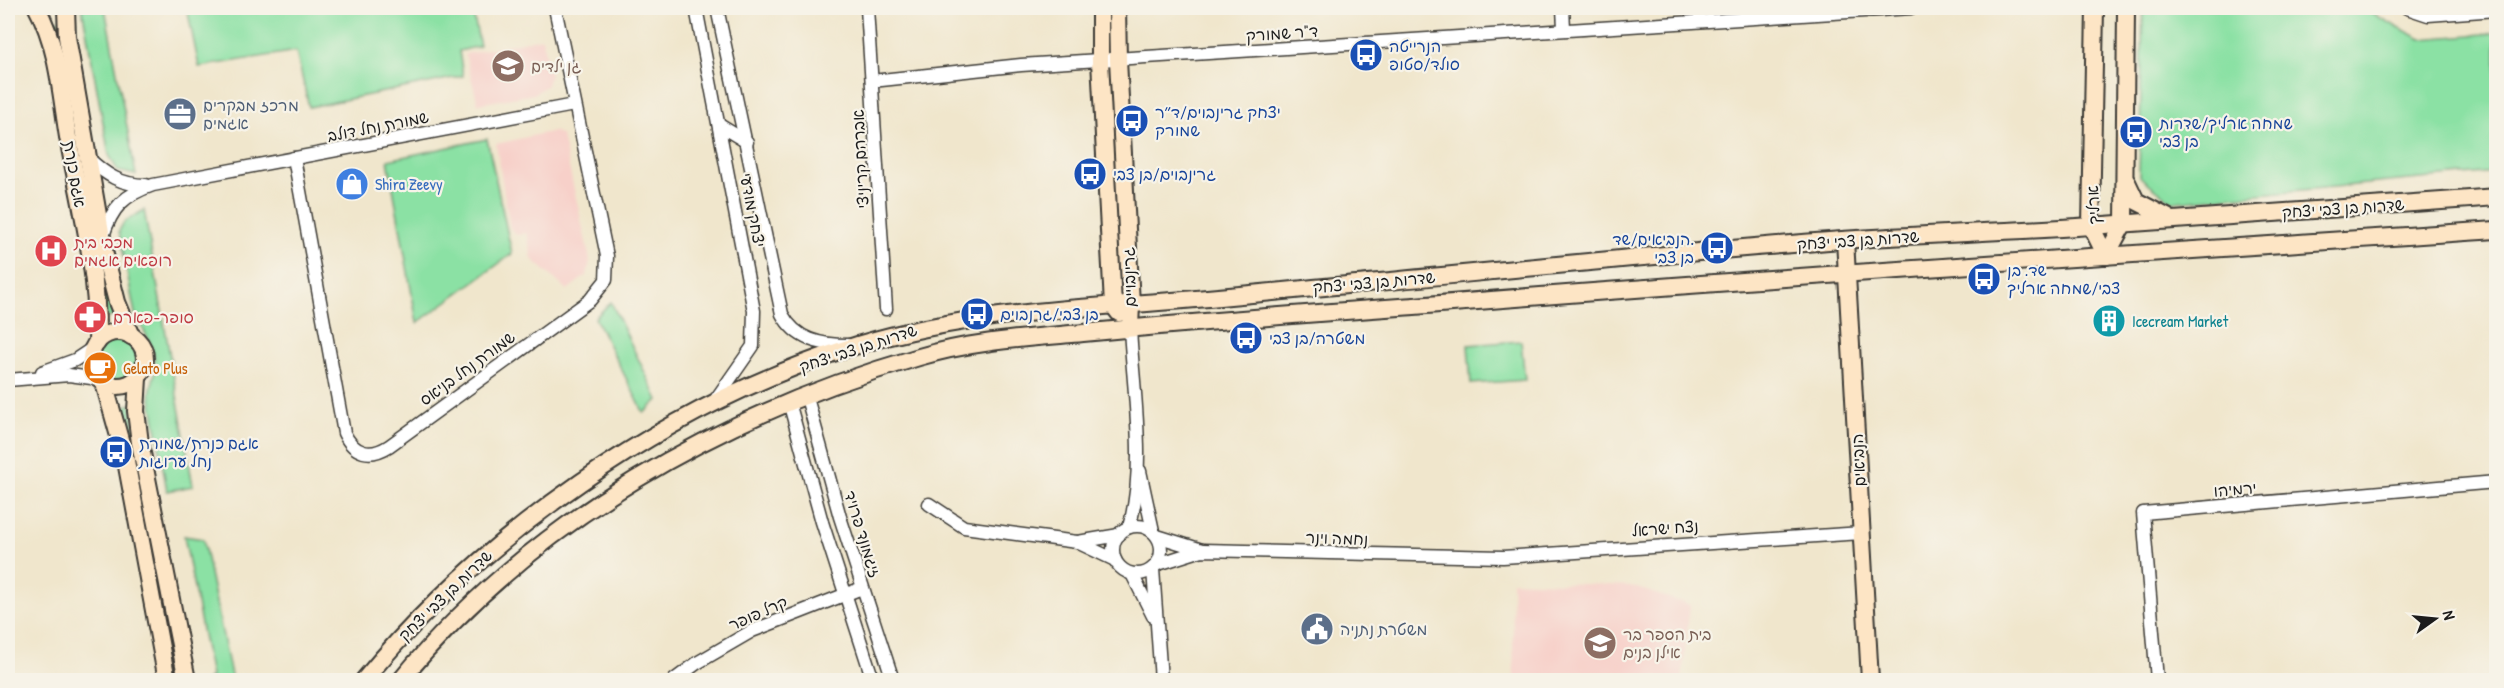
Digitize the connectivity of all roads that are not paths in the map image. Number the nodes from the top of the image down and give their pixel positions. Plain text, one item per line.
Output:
1 (37, 8) edge
2 (66, 8) edge
3 (555, 8) edge
4 (696, 8) edge
5 (717, 8) edge
6 (867, 8) edge
7 (1100, 8) edge
8 (1117, 8) edge
9 (1563, 8) edge
10 (1911, 8) edge
11 (2095, 8) edge
12 (2126, 8) edge
13 (2408, 8) edge
14 (2496, 10) edge
15 (1564, 28) junction
16 (1118, 60) junction
17 (1100, 61) junction
18 (872, 81) junction
19 (574, 105) junction
20 (718, 125) junction
21 (747, 142) junction
22 (88, 158) junction
23 (294, 159) junction
24 (2125, 179) junction
25 (153, 185) junction
26 (2496, 197) edge
27 (2173, 220) junction
28 (2124, 223) junction
29 (2091, 226) junction
30 (2496, 230) edge
31 (102, 238) junction
32 (1845, 240) junction
33 (2106, 256) junction
34 (1847, 271) junction
35 (1131, 304) junction
36 (1113, 305) junction
37 (886, 309) dead end
38 (1130, 328) junction
39 (131, 336) junction
40 (95, 345) junction
41 (858, 345) junction
42 (29, 376) junction
43 (138, 378) junction
44 (8, 381) edge
45 (102, 381) junction
46 (806, 394) junction
47 (789, 402) junction
48 (709, 408) junction
49 (1138, 458) junction
50 (2496, 482) edge
51 (929, 504) dead end
52 (1124, 531) junction
53 (1862, 533) junction
54 (1155, 534) junction
55 (1077, 542) junction
56 (1202, 550) junction
57 (1471, 558) joint
58 (1115, 560) junction
59 (1155, 566) junction
60 (1132, 574) junction
61 (862, 588) junction
62 (844, 595) junction
63 (1155, 618) junction
64 (167, 681) edge
65 (187, 681) edge
66 (364, 681) edge
67 (401, 681) edge
68 (674, 681) edge
69 (873, 681) edge
70 (893, 681) edge
71 (1161, 681) edge
72 (1870, 681) edge
73 (2157, 681) edge

1 - 40 main road, אגם כנרת
2 - 22 main road, אגם כנרת
3 - 19 street, שמורת נחל בניאס
4 - 20 street, יצחק מודעי
5 - 21 street, יצחק מודעי
6 - 18 street, אברהם קריניצי
7 - 17 main road, גרינבויים
8 - 16 main road, גרינבויים
9 - 15 street
10 - 15 street, ד"ר שמורק
11 - 29 main road, ארליך
12 - 24 main road, ארליך
13 - 14 street
15 - 16 street, ד"ר שמורק
16 - 17 street, ד"ר שמורק
16 - 35 main road, גרינבויים
17 - 18 street, ד"ר שמורק
17 - 36 main road, גרינבויים
18 - 37 street, אברהם קריניצי
19 - 23 street, שמורת נחל דולב
19 - 23 street, שמורת נחל בניאס
20 - 21 street
20 - 48 street, יצחק מודעי
21 - 41 street, יצחק מודעי
22 - 25 street, שמורת נחל דולב
22 - 31 main road, אגם כנרת
23 - 25 street, שמורת נחל דולב
24 - 27 main road
24 - 28 main road, ארליך
25 - 31 street, שמורת נחל דולב
26 - 27 main road, שדרות בן צבי יצחק
27 - 28 main road, שדרות בן צבי יצחק
28 - 29 main road, שדרות בן צבי יצחק
28 - 33 main road, ארליך
29 - 32 main road, שדרות בן צבי יצחק
29 - 33 main road, ארליך
30 - 33 main road, שדרות בן צבי יצחק
31 - 39 main road, אגם כנרת
32 - 34 main road, הנביאים
32 - 35 main road, שדרות בן צבי יצחק
33 - 34 main road, שדרות בן צבי יצחק
34 - 38 main road, שדרות בן צבי יצחק
34 - 53 main road, הנביאים
35 - 36 main road, שדרות בן צבי יצחק
35 - 38 main road, גרינבויים
36 - 38 main road, גרינבויים
36 - 41 main road, שדרות בן צבי יצחק
38 - 46 main road, שדרות בן צבי יצחק
38 - 49 street
39 - 40 main road
39 - 43 main road
40 - 42 street
40 - 45 main road
41 - 48 main road, שדרות בן צבי יצחק
42 - 44 street
42 - 45 street
43 - 45 main road
43 - 65 main road
45 - 64 main road
46 - 47 main road, שדרות בן צבי יצחק
46 - 61 street, זיגמונד פרויד
47 - 62 street
47 - 67 main road, שדרות בן צבי יצחק
48 - 66 main road, שדרות בן צבי יצחק
49 - 52 street
49 - 54 street
50 - 73 street, ירמיהו
51 - 55 street
52 - 54 street
52 - 55 street
52 - 58 street
53 - 57 street, נצח ישראל
53 - 72 main road, הנביאים
54 - 56 street, נחמה וינר
54 - 59 street
55 - 58 street
56 - 57 street, נחמה וינר
56 - 59 street, נחמה וינר
58 - 60 street
59 - 60 street
59 - 63 street
60 - 63 street
61 - 62 street, קרל פופר
61 - 70 street, זיגמונד פרויד
62 - 68 street, קרל פופר
62 - 69 street
63 - 71 street

